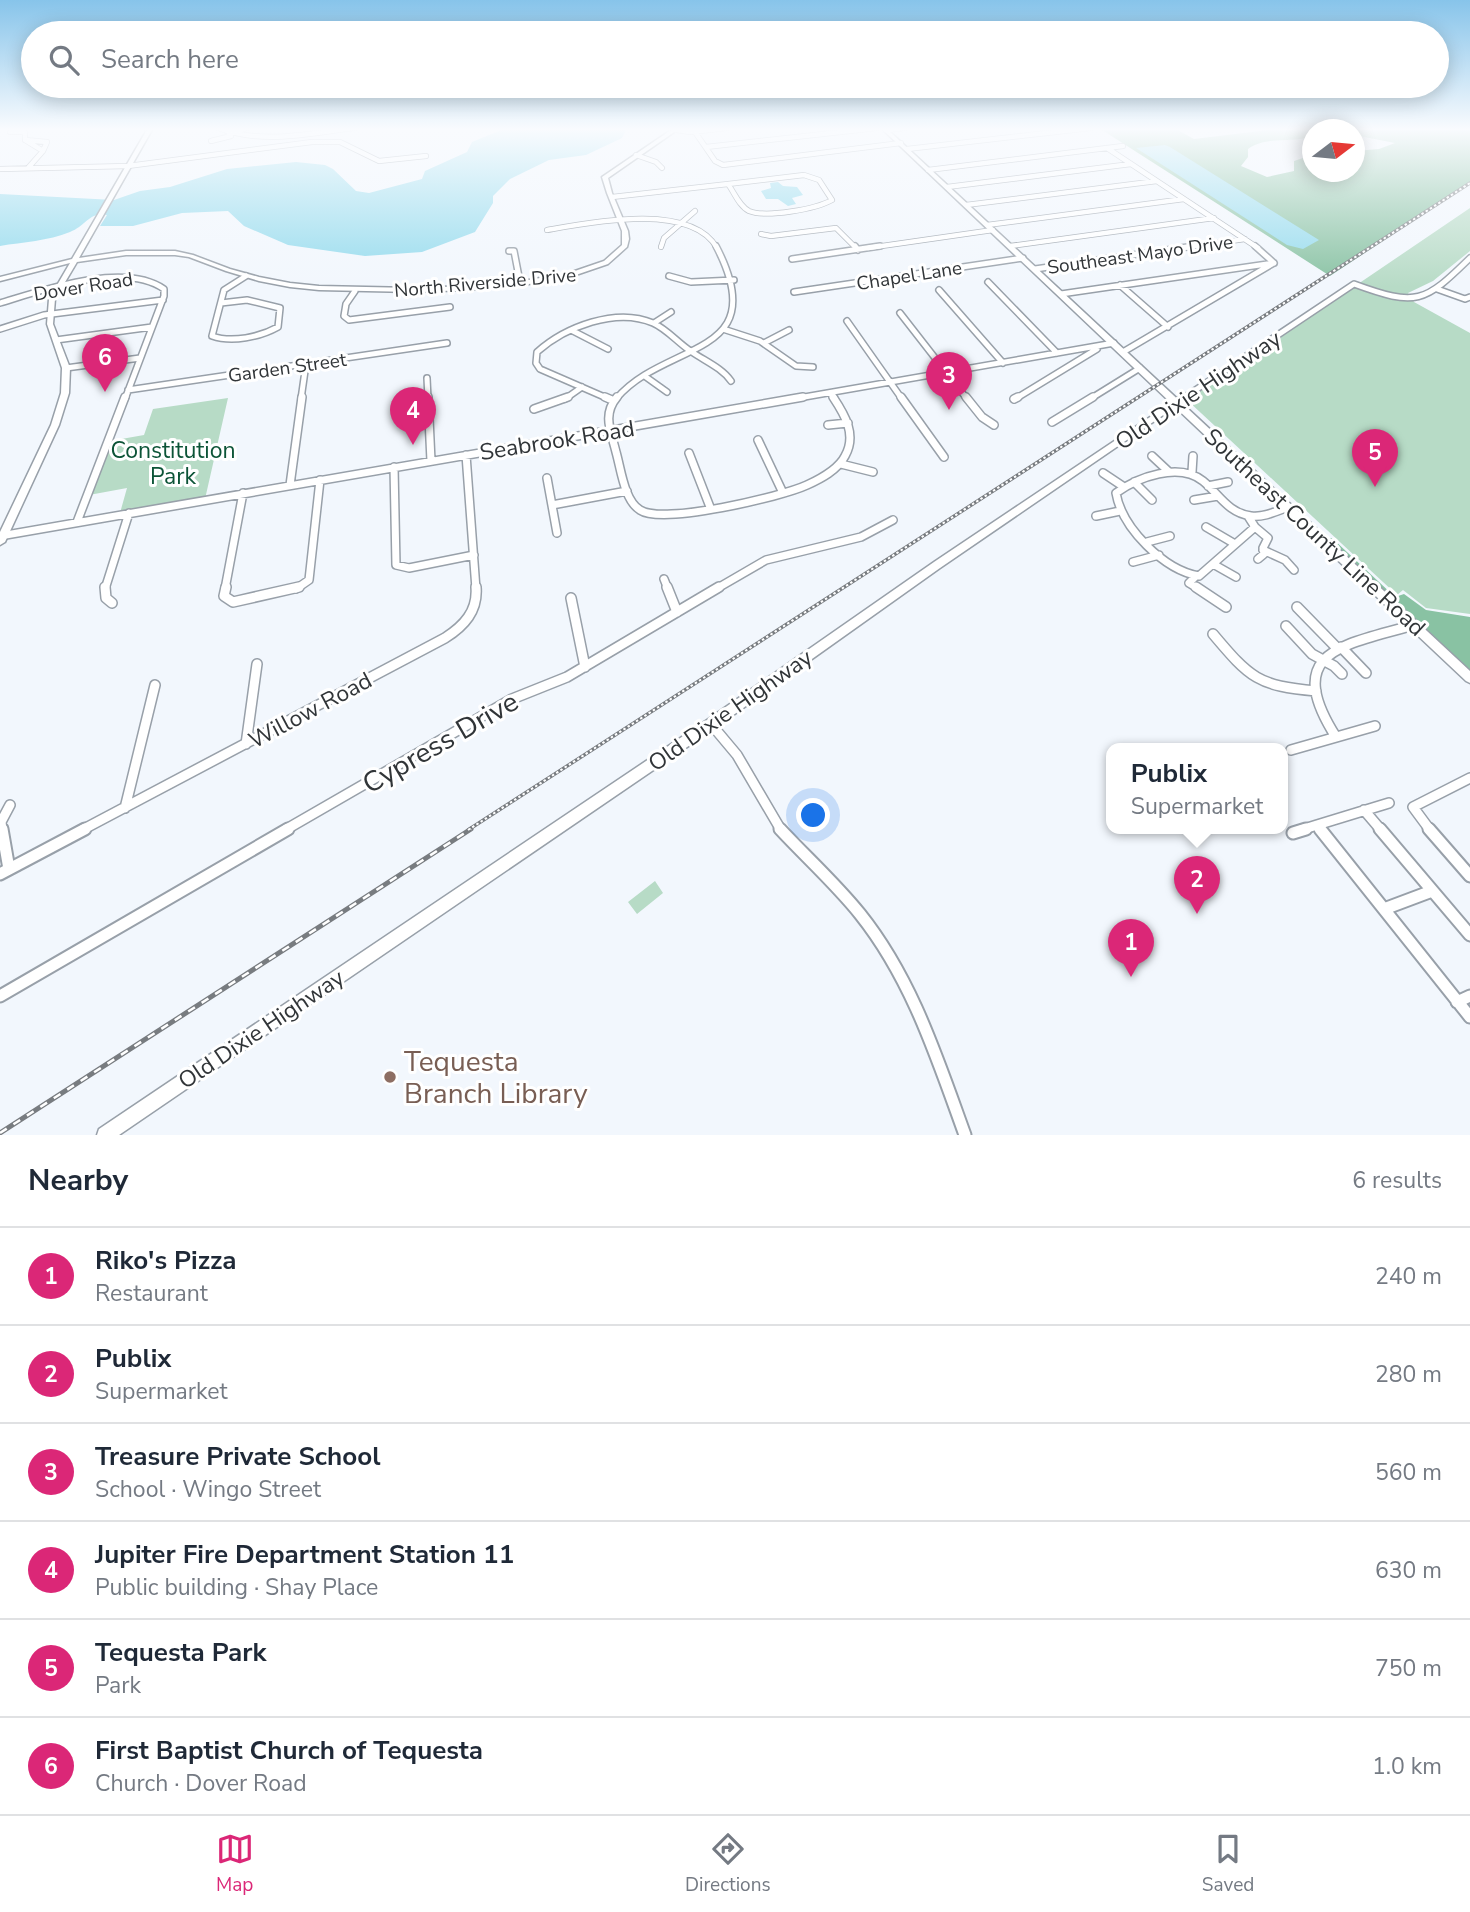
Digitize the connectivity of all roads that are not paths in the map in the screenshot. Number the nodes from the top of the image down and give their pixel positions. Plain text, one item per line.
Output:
1 (119, 181) edge
2 (607, 181) edge
3 (745, 181) edge
4 (820, 181) edge
5 (941, 181) edge
6 (996, 181) edge
7 (1157, 181) joint
8 (728, 183) junction
9 (947, 187) junction
10 (612, 197) junction
11 (1184, 199) junction
12 (966, 205) junction
13 (695, 211) dead end
14 (1214, 218) junction
15 (621, 223) junction
16 (681, 223) junction
17 (584, 226) junction
18 (990, 228) junction
19 (547, 230) dead end
20 (761, 234) dead end
21 (583, 235) dead end
22 (1245, 239) junction
23 (1010, 246) junction
24 (661, 247) dead end
25 (858, 250) junction
26 (509, 251) dead end
27 (1023, 258) junction
28 (792, 259) dead end
29 (1468, 261) edge
30 (70, 263) junction
31 (1274, 263) junction
32 (1035, 269) junction
33 (246, 276) junction
34 (669, 276) dead end
35 (0, 279) edge
36 (734, 280) junction
37 (520, 282) junction
38 (988, 282) dead end
39 (1120, 285) junction
40 (56, 288) junction
41 (1437, 289) junction
42 (939, 290) dead end
43 (355, 291) junction
44 (794, 292) dead end
45 (1062, 295) junction
46 (1468, 298) edge
47 (163, 300) junction
48 (0, 303) edge
49 (221, 303) junction
50 (1470, 306) edge
51 (450, 307) dead end
52 (671, 312) dead end
53 (900, 313) dead end
54 (49, 314) junction
55 (847, 321) dead end
56 (654, 323) junction
57 (152, 327) junction
58 (1168, 327) junction
59 (0, 329) edge
60 (723, 329) junction
61 (571, 330) junction
62 (789, 330) dead end
63 (56, 340) junction
64 (447, 343) dead end
65 (764, 343) junction
66 (1114, 344) junction
67 (1103, 345) junction
68 (608, 349) dead end
69 (1124, 352) junction
70 (692, 353) junction
71 (1057, 354) junction
72 (140, 358) junction
73 (1003, 363) junction
74 (306, 364) junction
75 (536, 365) junction
76 (813, 367) dead end
77 (66, 368) junction
78 (528, 368) dead end
79 (1140, 368) junction
80 (947, 373) junction
81 (646, 377) junction
82 (427, 378) dead end
83 (731, 381) dead end
84 (890, 383) junction
85 (582, 387) junction
86 (128, 390) junction
87 (667, 391) dead end
88 (831, 393) junction
89 (1014, 399) dead end
90 (612, 400) junction
91 (1178, 402) junction
92 (534, 410) dead end
93 (1052, 422) dead end
94 (848, 423) junction
95 (828, 425) dead end
96 (994, 425) dead end
97 (610, 431) junction
98 (758, 440) dead end
99 (689, 453) dead end
100 (466, 454) junction
101 (1152, 456) dead end
102 (1193, 456) dead end
103 (944, 457) dead end
104 (431, 461) junction
105 (841, 464) junction
106 (394, 467) junction
107 (1168, 471) junction
108 (873, 472) dead end
109 (1103, 472) dead end
110 (1192, 472) junction
111 (547, 478) dead end
112 (320, 480) junction
113 (1134, 482) junction
114 (1228, 482) dead end
115 (290, 485) junction
116 (1208, 486) junction
117 (1124, 487) junction
118 (627, 491) junction
119 (243, 493) junction
120 (783, 493) junction
121 (1218, 496) junction
122 (1152, 500) dead end
123 (1194, 500) dead end
124 (552, 505) junction
125 (1287, 506) junction
126 (710, 507) junction
127 (1120, 510) junction
128 (129, 513) junction
129 (1246, 514) junction
130 (1096, 516) dead end
131 (893, 520) dead end
132 (77, 522) junction
133 (1206, 527) dead end
134 (1255, 527) junction
135 (557, 533) dead end
136 (1170, 536) dead end
137 (1, 538) edge
138 (1147, 541) junction
139 (1235, 544) junction
140 (810, 548) junction
141 (833, 548) dead end
142 (1263, 550) junction
143 (474, 555) junction
144 (1159, 555) junction
145 (1258, 559) dead end
146 (1133, 562) dead end
147 (1213, 564) junction
148 (1294, 570) dead end
149 (1195, 577) junction
150 (1236, 577) dead end
151 (664, 579) dead end
152 (571, 598) dead end
153 (112, 603) dead end
154 (1226, 607) dead end
155 (1297, 607) dead end
156 (677, 612) junction
157 (1413, 625) junction
158 (1286, 626) dead end
159 (1213, 634) dead end
160 (1339, 648) junction
161 (1322, 661) junction
162 (257, 664) dead end
163 (584, 667) junction
164 (1366, 673) dead end
165 (1342, 674) dead end
166 (1470, 678) edge
167 (155, 685) dead end
168 (1316, 691) junction
169 (711, 724) junction
170 (1374, 726) dead end
171 (1336, 737) junction
172 (246, 744) junction
173 (1291, 750) dead end
174 (1470, 778) edge
175 (1389, 803) dead end
176 (10, 805) dead end
177 (125, 808) junction
178 (1364, 810) junction
179 (1317, 825) junction
180 (1293, 832) dead end
181 (5, 872) edge
182 (1470, 876) edge
183 (1432, 891) junction
184 (1384, 909) junction
185 (1470, 936) edge
186 (0, 996) edge
187 (1470, 996) edge
188 (1457, 1002) junction
189 (1470, 1017) edge
190 (105, 1135) edge
191 (965, 1135) edge

1 - 30 street
2 - 10 street, North Riverside Drive
3 - 8 street
4 - 8 street
5 - 9 street, Southeast County Line Road
6 - 9 street
7 - 11 street
7 - 12 street
8 - 10 street
9 - 12 street, Southeast County Line Road
10 - 15 street, North Riverside Drive
11 - 14 street
11 - 18 street
12 - 18 street, Southeast County Line Road
13 - 16 street
14 - 22 street
14 - 23 street
15 - 16 street
15 - 17 street
15 - 37 street, North Riverside Drive
16 - 24 street
16 - 36 street
17 - 19 street
17 - 21 street
18 - 23 street, Southeast County Line Road
18 - 25 street
20 - 25 street
22 - 31 street
22 - 32 street, Southeast Mayo Drive
23 - 27 street, Southeast County Line Road
25 - 28 street
26 - 37 street
27 - 32 street, Southeast County Line Road
27 - 44 street, Chapel Lane
29 - 41 street
30 - 33 street, North Riverside Drive
30 - 35 street, North Riverside Drive
30 - 40 street
31 - 39 street
31 - 58 street
32 - 45 street, Southeast County Line Road
33 - 43 street, North Riverside Drive
33 - 49 street
34 - 36 street
36 - 60 street
37 - 43 street, North Riverside Drive
38 - 71 street
39 - 45 street
39 - 58 street
40 - 47 street, Dover Road
40 - 48 street, Dover Road
40 - 54 street
41 - 46 street
41 - 91 street, Old Dixie Highway
42 - 73 street
43 - 51 street
45 - 66 street, Southeast County Line Road
46 - 50 street
47 - 54 street
47 - 57 street, Dover Road
49 - 49 street
52 - 56 street
53 - 80 street
54 - 59 street
54 - 63 street
55 - 84 street
56 - 61 street
56 - 70 street
57 - 63 street
57 - 72 street, Dover Road
58 - 69 street
60 - 65 street
60 - 70 street
61 - 68 street
61 - 75 street
62 - 65 street
63 - 77 street
64 - 74 street, Garden Street
65 - 76 street
66 - 67 street, Seabrook Road
66 - 69 street, Southeast County Line Road
67 - 71 street, Seabrook Road
67 - 89 street
69 - 79 street, Southeast County Line Road
70 - 81 street
70 - 83 street
71 - 73 street, Seabrook Road
72 - 77 street
72 - 86 street, Dover Road
73 - 80 street, Seabrook Road
74 - 86 street, Garden Street
74 - 115 street
75 - 78 street
75 - 85 street
77 - 137 street
79 - 91 street, Southeast County Line Road
79 - 93 street
80 - 84 street, Seabrook Road
80 - 96 street
81 - 87 street
81 - 90 street
82 - 104 street
84 - 88 street, Seabrook Road
84 - 103 street
85 - 90 street
85 - 92 street
86 - 132 street, Dover Road
88 - 94 street
88 - 97 street, Seabrook Road
90 - 97 street
91 - 125 street, Southeast County Line Road
91 - 169 street, Old Dixie Highway
94 - 95 street
94 - 105 street
97 - 100 street, Seabrook Road
97 - 118 street
98 - 120 street
99 - 126 street
100 - 104 street, Seabrook Road
100 - 143 street, Willow Road
101 - 107 street
102 - 110 street
104 - 106 street, Seabrook Road
105 - 108 street
105 - 120 street
106 - 112 street, Seabrook Road
106 - 143 street
107 - 110 street
107 - 113 street
109 - 117 street
110 - 116 street
111 - 124 street
112 - 115 street, Seabrook Road
112 - 119 street
113 - 117 street
113 - 122 street
114 - 116 street
115 - 119 street, Seabrook Road
116 - 121 street
117 - 127 street
118 - 124 street
118 - 126 street
119 - 128 street, Seabrook Road
120 - 126 street
121 - 123 street
121 - 129 street
124 - 135 street
125 - 129 street
125 - 157 street, Southeast County Line Road
127 - 130 street
127 - 138 street
128 - 132 street, Seabrook Road
128 - 153 street
129 - 134 street
131 - 140 street, Cypress Drive
132 - 137 street, Seabrook Road
133 - 139 street
134 - 139 street
134 - 142 street
136 - 138 street
138 - 144 street
139 - 147 street
140 - 141 street
140 - 156 street, Cypress Drive
142 - 145 street
142 - 148 street
143 - 172 street, Willow Road
144 - 146 street
144 - 149 street
147 - 149 street
147 - 150 street
149 - 154 street
151 - 156 street
152 - 163 street
155 - 160 street
156 - 163 street, Cypress Drive
157 - 160 street
157 - 166 street, Southeast County Line Road
158 - 161 street
159 - 168 street
160 - 161 street
160 - 164 street
161 - 165 street
161 - 168 street
162 - 172 street
163 - 186 street, Cypress Drive
167 - 177 street
168 - 171 street
169 - 190 street, Old Dixie Highway
169 - 191 street
170 - 171 street
171 - 173 street
172 - 177 street, Willow Road
174 - 182 street
175 - 178 street
176 - 181 street
177 - 181 street, Willow Road
178 - 179 street
178 - 183 street
179 - 180 street
179 - 184 street
183 - 184 street
183 - 185 street
184 - 188 street
187 - 188 street
188 - 189 street

